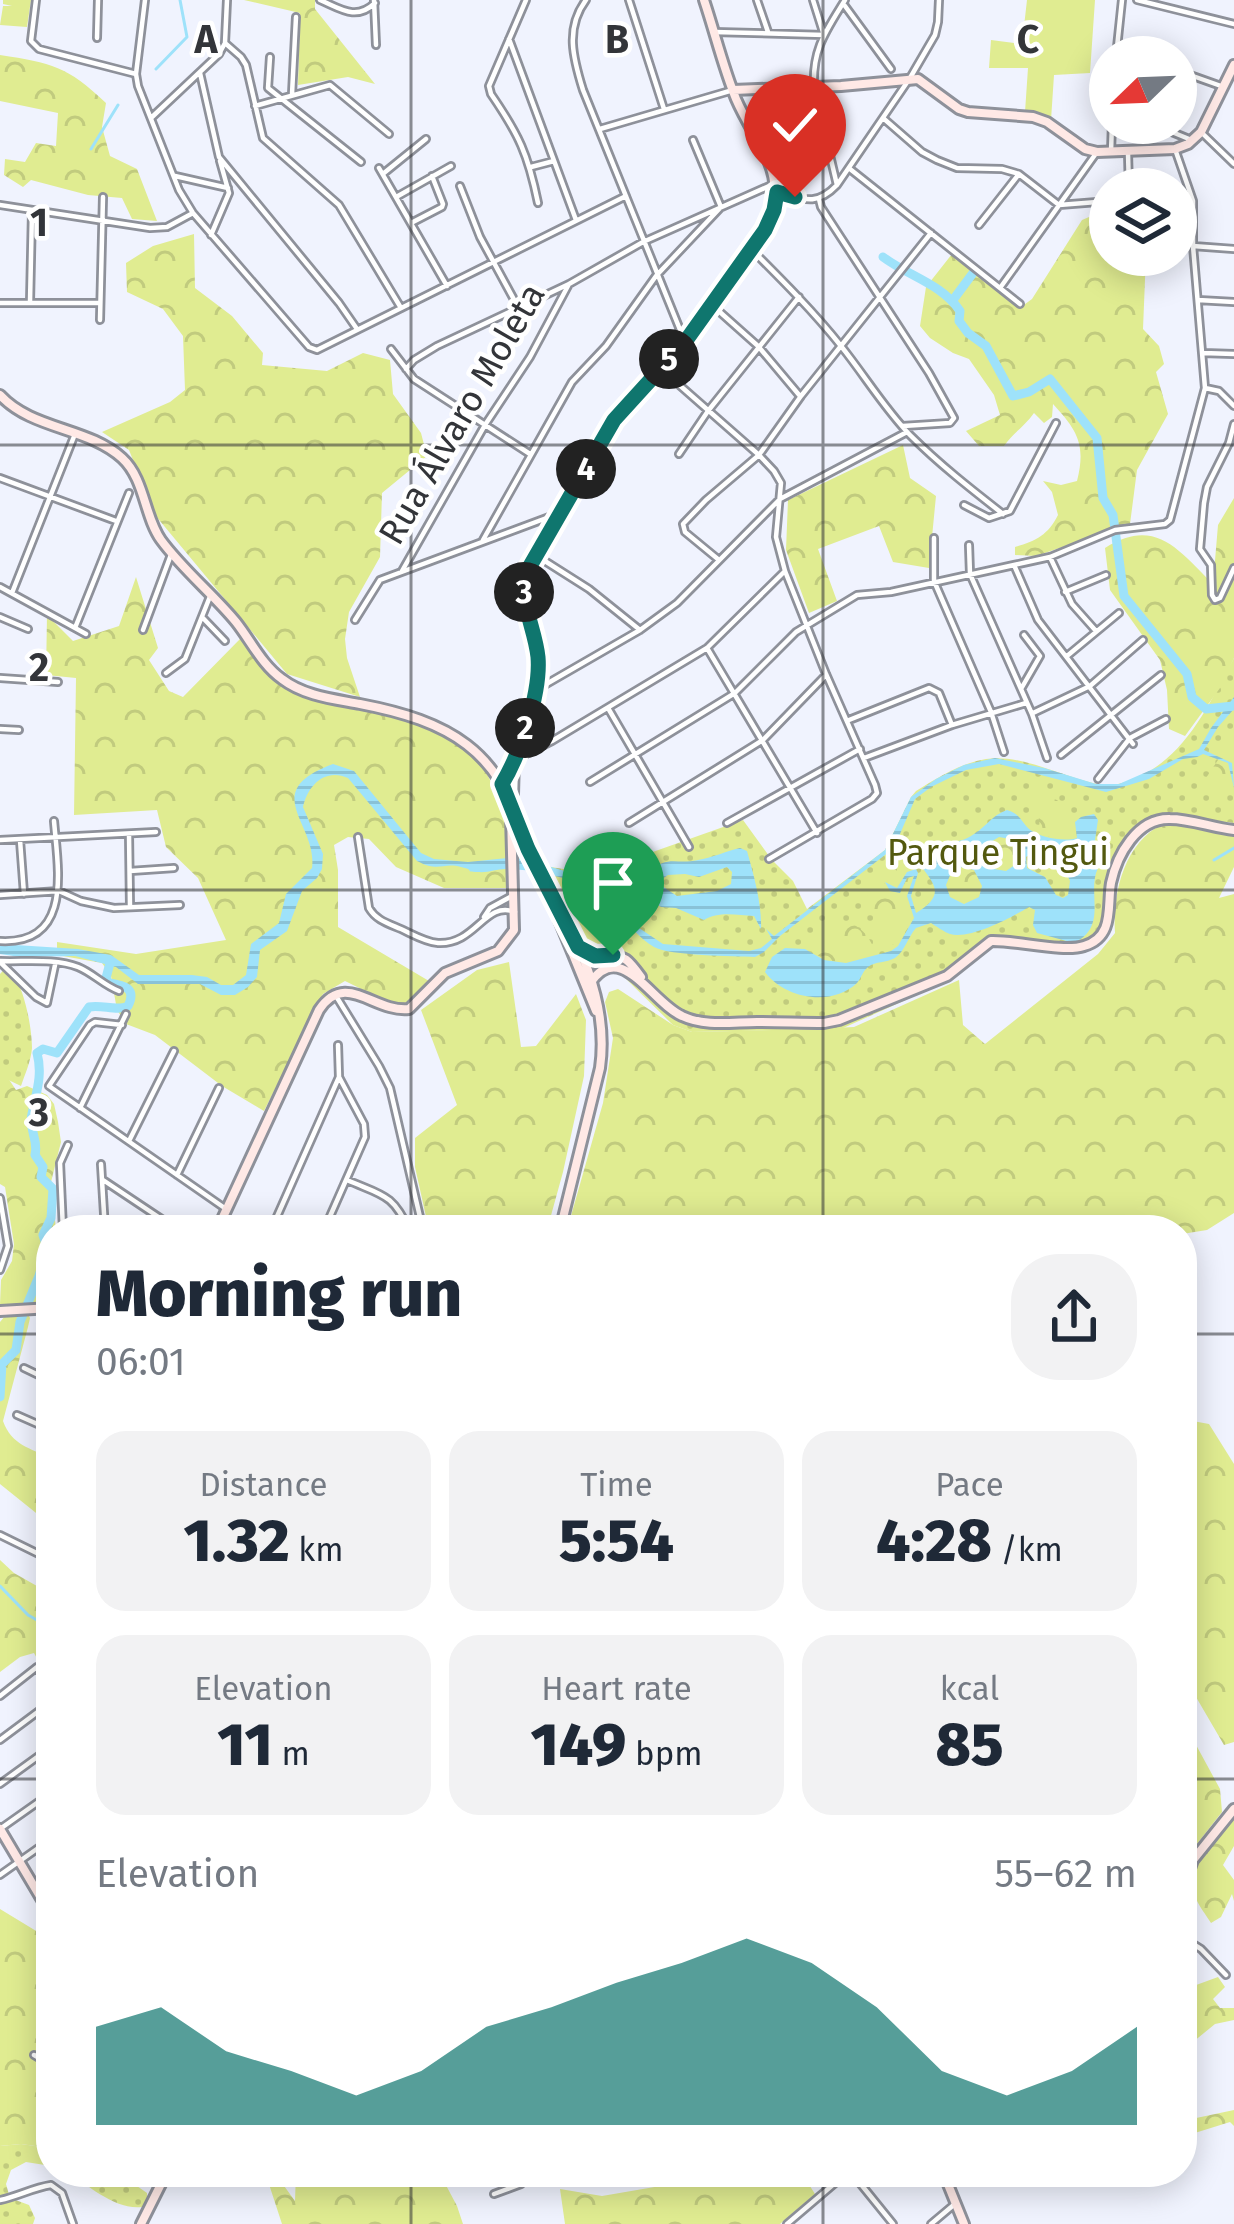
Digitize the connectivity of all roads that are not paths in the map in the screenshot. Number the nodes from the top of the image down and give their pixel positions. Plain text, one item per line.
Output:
1 (36, 0) edge
2 (98, 0) edge
3 (146, 0) edge
4 (227, 0) edge
5 (526, 0) edge
6 (586, 0) edge
7 (629, 0) edge
8 (704, 0) edge
9 (757, 0) edge
10 (813, 0) edge
11 (938, 0) edge
12 (1122, 0) edge
13 (1136, 0) edge
14 (326, 1) edge
15 (374, 2) edge
16 (844, 2) edge
17 (296, 16) dead end
18 (1234, 24) edge
19 (714, 32) junction
20 (768, 32) junction
21 (824, 35) junction
22 (1118, 36) edge
23 (97, 38) dead end
24 (509, 39) junction
25 (225, 43) junction
26 (376, 45) dead end
27 (270, 57) dead end
28 (1234, 65) edge
29 (891, 69) dead end
30 (136, 74) junction
31 (200, 74) junction
32 (1197, 75) edge
33 (910, 78) junction
34 (891, 81) junction
35 (1229, 82) edge
36 (814, 88) junction
37 (733, 90) junction
38 (899, 93) junction
39 (292, 94) junction
40 (280, 98) junction
41 (255, 106) junction
42 (665, 111) junction
43 (151, 118) junction
44 (883, 118) junction
45 (600, 129) junction
46 (1202, 132) junction
47 (389, 134) dead end
48 (1197, 136) edge
49 (426, 139) dead end
50 (693, 140) dead end
51 (1111, 144) edge
52 (1176, 144) edge
53 (1185, 144) edge
54 (1177, 148) junction
55 (1097, 152) junction
56 (1111, 152) junction
57 (1128, 152) junction
58 (219, 157) junction
59 (555, 161) junction
60 (361, 162) dead end
61 (1234, 164) edge
62 (451, 166) dead end
63 (531, 167) junction
64 (1128, 168) edge
65 (1183, 168) edge
66 (850, 169) junction
67 (1019, 174) junction
68 (173, 176) junction
69 (432, 176) junction
70 (837, 185) junction
71 (460, 186) dead end
72 (776, 187) junction
73 (228, 188) junction
74 (626, 196) junction
75 (103, 197) dead end
76 (395, 197) junction
77 (819, 200) junction
78 (538, 202) dead end
79 (1089, 203) edge
80 (0, 205) edge
81 (1059, 205) junction
82 (721, 208) junction
83 (32, 211) junction
84 (193, 213) junction
85 (103, 220) junction
86 (576, 221) junction
87 (411, 223) junction
88 (980, 226) dead end
89 (931, 233) junction
90 (211, 235) junction
91 (644, 242) junction
92 (1197, 246) edge
93 (1234, 248) edge
94 (752, 250) junction
95 (495, 262) junction
96 (656, 276) junction
97 (1196, 276) edge
98 (568, 284) junction
99 (447, 286) junction
100 (1000, 288) junction
101 (799, 297) junction
102 (881, 297) junction
103 (1198, 300) junction
104 (29, 302) junction
105 (1234, 302) edge
106 (0, 303) edge
107 (100, 303) junction
108 (1020, 304) dead end
109 (712, 305) junction
110 (518, 307) junction
111 (401, 308) junction
112 (100, 320) dead end
113 (357, 329) junction
114 (685, 342) junction
115 (758, 346) junction
116 (842, 346) junction
117 (391, 349) dead end
118 (1203, 353) junction
119 (1234, 354) edge
120 (660, 368) junction
121 (406, 369) junction
122 (1205, 388) junction
123 (0, 395) edge
124 (801, 396) junction
125 (1234, 406) edge
126 (709, 411) junction
127 (1056, 423) dead end
128 (1234, 424) edge
129 (485, 425) junction
130 (905, 429) junction
131 (75, 434) junction
132 (530, 454) junction
133 (679, 454) dead end
134 (759, 455) junction
135 (0, 478) edge
136 (129, 493) dead end
137 (49, 495) junction
138 (781, 496) junction
139 (964, 505) dead end
140 (560, 513) junction
141 (1003, 514) junction
142 (116, 521) junction
143 (539, 521) junction
144 (552, 528) junction
145 (934, 538) dead end
146 (483, 540) junction
147 (969, 545) dead end
148 (172, 552) junction
149 (536, 555) junction
150 (1050, 557) junction
151 (718, 560) junction
152 (1014, 566) junction
153 (1234, 568) edge
154 (401, 571) junction
155 (785, 571) junction
156 (970, 574) junction
157 (1106, 575) dead end
158 (934, 581) junction
159 (0, 587) edge
160 (1065, 592) junction
161 (12, 593) junction
162 (211, 594) junction
163 (1120, 613) dead end
164 (202, 616) junction
165 (0, 617) edge
166 (355, 620) dead end
167 (807, 626) junction
168 (75, 628) junction
169 (28, 629) dead end
170 (640, 630) junction
171 (143, 631) dead end
172 (1096, 631) junction
173 (86, 634) dead end
174 (1024, 635) dead end
175 (1142, 640) dead end
176 (225, 641) dead end
177 (706, 648) junction
178 (1067, 656) junction
179 (166, 673) dead end
180 (826, 674) junction
181 (1161, 675) dead end
182 (0, 678) edge
183 (58, 682) dead end
184 (1090, 686) junction
185 (1021, 689) junction
186 (535, 691) junction
187 (735, 693) junction
188 (1027, 703) junction
189 (608, 708) junction
190 (991, 712) junction
191 (1031, 714) junction
192 (1112, 715) junction
193 (1166, 718) dead end
194 (848, 721) junction
195 (952, 725) junction
196 (0, 729) edge
197 (19, 730) dead end
198 (763, 740) junction
199 (1131, 741) junction
200 (860, 749) junction
201 (1004, 752) dead end
202 (635, 755) junction
203 (1061, 755) dead end
204 (864, 758) junction
205 (1047, 758) dead end
206 (514, 762) junction
207 (1098, 779) dead end
208 (498, 782) junction
209 (590, 782) dead end
210 (790, 788) junction
211 (514, 794) dead end
212 (663, 801) junction
213 (511, 815) junction
214 (54, 821) dead end
215 (629, 823) dead end
216 (728, 823) dead end
217 (1234, 830) edge
218 (156, 832) dead end
219 (817, 833) junction
220 (129, 835) junction
221 (358, 837) dead end
222 (56, 838) junction
223 (0, 840) edge
224 (20, 840) junction
225 (526, 845) junction
226 (689, 847) dead end
227 (514, 853) junction
228 (770, 859) dead end
229 (174, 868) dead end
230 (130, 871) junction
231 (58, 891) junction
232 (24, 894) junction
233 (0, 895) edge
234 (510, 904) junction
235 (180, 905) dead end
236 (130, 908) junction
237 (0, 941) edge
238 (573, 944) junction
239 (591, 954) junction
240 (0, 961) edge
241 (56, 963) junction
242 (591, 978) junction
243 (119, 991) dead end
244 (334, 994) junction
245 (661, 1002) junction
246 (126, 1014) dead end
247 (120, 1027) junction
248 (338, 1045) dead end
249 (174, 1051) dead end
250 (339, 1077) junction
251 (219, 1088) dead end
252 (80, 1108) junction
253 (129, 1142) junction
254 (68, 1145) dead end
255 (101, 1164) dead end
256 (177, 1175) junction
257 (103, 1180) junction
258 (346, 1180) junction
259 (0, 1198) edge
260 (226, 1209) junction
261 (63, 1215) edge
262 (104, 1215) edge
263 (156, 1215) edge
264 (223, 1215) edge
265 (278, 1215) edge
266 (331, 1215) edge
267 (402, 1215) edge
268 (420, 1215) edge
269 (564, 1215) edge
270 (0, 1270) edge
271 (36, 1309) edge
272 (0, 1311) edge
273 (24, 1369) dead end
274 (36, 1374) edge
275 (17, 1415) dead end
276 (36, 1423) edge
277 (0, 1535) edge
278 (36, 1553) edge
279 (36, 1668) edge
280 (0, 1696) edge
281 (36, 1713) edge
282 (0, 1740) edge
283 (36, 1758) edge
284 (0, 1784) edge
285 (36, 1804) edge
286 (1234, 1809) edge
287 (0, 1829) edge
288 (36, 1850) edge
289 (1197, 1855) edge
290 (20, 1862) junction
291 (0, 1875) edge
292 (36, 1889) edge
293 (1197, 1946) edge
294 (1226, 1975) dead end
295 (37, 2187) edge
296 (55, 2187) edge
297 (160, 2187) edge
298 (515, 2187) edge
299 (831, 2187) edge
300 (862, 2187) edge
301 (949, 2187) edge
302 (494, 2194) dead end
303 (0, 2200) edge
304 (956, 2203) junction
305 (73, 2224) edge
306 (141, 2224) edge
307 (788, 2224) edge
308 (893, 2224) edge
309 (932, 2224) edge
310 (964, 2224) edge

1 - 30 street
2 - 23 street
3 - 30 street
4 - 25 street
5 - 24 street
6 - 45 street
7 - 42 street
8 - 19 street
9 - 20 street
10 - 21 street
11 - 33 street
12 - 22 street
13 - 18 street
14 - 15 street
15 - 26 street
16 - 21 street
16 - 29 street
17 - 39 street
19 - 20 street
19 - 37 street
20 - 21 street
21 - 36 street
24 - 59 street
24 - 63 street
25 - 31 street
25 - 41 street
27 - 40 street
28 - 35 street
30 - 43 street
31 - 43 street
31 - 58 street
32 - 35 street
33 - 34 street
33 - 38 street
33 - 55 street
34 - 36 street
34 - 38 street
35 - 46 street
36 - 37 street
36 - 70 street
37 - 42 street
37 - 72 street
38 - 44 street
39 - 40 street
39 - 47 street
40 - 41 street
40 - 60 street
41 - 111 street
42 - 45 street
43 - 68 street
44 - 66 street
44 - 67 street
45 - 74 street
46 - 48 street
46 - 61 street
49 - 76 street
50 - 82 street
51 - 56 street
52 - 54 street
53 - 54 street
54 - 57 street
54 - 65 street
55 - 56 street
55 - 81 street
56 - 57 street
57 - 64 street
58 - 73 street
58 - 113 street
59 - 63 street
59 - 86 street
62 - 69 street
63 - 78 street
66 - 70 street
66 - 89 street
67 - 81 street
67 - 88 street
68 - 73 street
68 - 84 street
69 - 76 street
69 - 87 street
70 - 77 street
71 - 95 street
72 - 77 street
72 - 82 street
72 - 94 street
73 - 90 street
74 - 86 street
74 - 91 street
75 - 85 street
76 - 87 street
77 - 102 street
79 - 81 street
80 - 83 street
81 - 100 street
82 - 91 street
82 - 96 street
83 - 85 street
83 - 104 street
84 - 85 street
84 - 90 street
85 - 107 street
86 - 95 street
87 - 99 street
89 - 100 street
89 - 102 street
90 - 113 street
91 - 96 street
91 - 98 street
92 - 93 street
94 - 101 street
94 - 109 street
95 - 99 street
95 - 110 street
96 - 114 street
96 - 132 street
97 - 103 street
98 - 110 street
98 - 129 street, Rua Álvaro Moleta
99 - 111 street
100 - 108 street
101 - 115 street
101 - 116 street
102 - 116 street
102 - 130 street
103 - 105 street
103 - 118 street
104 - 106 street
104 - 107 street
107 - 112 street
109 - 114 street
109 - 115 street
110 - 121 street
111 - 113 street
114 - 120 street
115 - 124 street
115 - 126 street
116 - 124 street
116 - 130 street
117 - 121 street
118 - 119 street
118 - 122 street
120 - 126 street
120 - 140 street
121 - 129 street
122 - 125 street
122 - 150 street
123 - 131 street
124 - 134 street
126 - 133 street
126 - 134 street
127 - 141 street
128 - 153 street
129 - 132 street
129 - 154 street, Rua Álvaro Moleta
130 - 138 street
130 - 141 street
131 - 137 street
131 - 148 street
132 - 146 street
134 - 138 street
134 - 151 street
135 - 137 street
136 - 142 street
137 - 142 street
137 - 161 street
138 - 151 street
138 - 155 street
139 - 141 street
140 - 143 street
140 - 144 street
142 - 168 street
143 - 144 street
143 - 146 street
144 - 149 street
145 - 158 street
146 - 154 street
147 - 156 street
148 - 162 street
148 - 171 street
149 - 170 street
149 - 186 street
150 - 152 street
150 - 160 street
151 - 170 street
152 - 156 street
152 - 178 street
154 - 166 street
155 - 167 street
155 - 177 street
156 - 158 street
156 - 185 street
157 - 160 street
158 - 167 street
158 - 190 street
159 - 161 street
160 - 172 street
161 - 168 street
162 - 164 street
162 - 208 street
163 - 172 street
164 - 176 street
164 - 179 street
165 - 169 street
167 - 180 street
167 - 187 street
168 - 173 street
170 - 186 street
172 - 178 street
174 - 185 street
175 - 184 street
177 - 187 street
177 - 189 street
178 - 184 street
180 - 194 street
180 - 198 street
181 - 192 street
182 - 183 street
184 - 191 street
184 - 192 street
185 - 188 street
186 - 206 street
187 - 198 street
187 - 202 street
188 - 190 street
188 - 191 street
189 - 202 street
189 - 206 street
190 - 195 street
190 - 201 street
191 - 205 street
192 - 199 street
192 - 203 street
193 - 199 street
194 - 195 street
194 - 200 street
195 - 204 street
196 - 197 street
198 - 210 street
198 - 212 street
199 - 207 street
200 - 204 street
200 - 210 street
202 - 209 street
202 - 212 street
204 - 219 street
206 - 208 street
206 - 211 street
208 - 213 street
208 - 225 street
210 - 216 street
210 - 219 street
212 - 215 street
212 - 226 street
213 - 225 street
213 - 227 street
214 - 222 street
217 - 245 street
218 - 220 street
219 - 228 street
220 - 222 street
220 - 230 street
221 - 234 street
222 - 224 street
222 - 231 street
223 - 224 street
224 - 232 street
225 - 227 street
225 - 238 street
227 - 234 street
229 - 230 street
230 - 236 street
231 - 232 street
231 - 236 street
231 - 237 street
232 - 233 street
234 - 244 street
235 - 236 street
238 - 239 street
238 - 242 street
239 - 242 street
239 - 245 street
240 - 241 street
240 - 241 street
241 - 243 street
242 - 245 street
242 - 269 street
244 - 260 street
244 - 268 street
246 - 247 street
247 - 252 street
247 - 252 street
248 - 250 street
249 - 253 street
250 - 258 street
250 - 265 street
251 - 256 street
252 - 253 street
253 - 256 street
254 - 261 street
255 - 257 street
256 - 260 street
257 - 262 street
257 - 263 street
258 - 266 street
258 - 267 street
259 - 270 street
260 - 264 street
271 - 272 street
273 - 274 street
275 - 276 street
277 - 278 street
279 - 280 street
281 - 282 street
283 - 284 street
285 - 287 street
286 - 289 street
287 - 290 street
288 - 290 street
290 - 291 street
290 - 292 street
293 - 294 street
295 - 303 street
296 - 305 street
297 - 306 street
298 - 302 street
299 - 307 street
300 - 308 street
301 - 304 street
304 - 309 street
304 - 310 street

